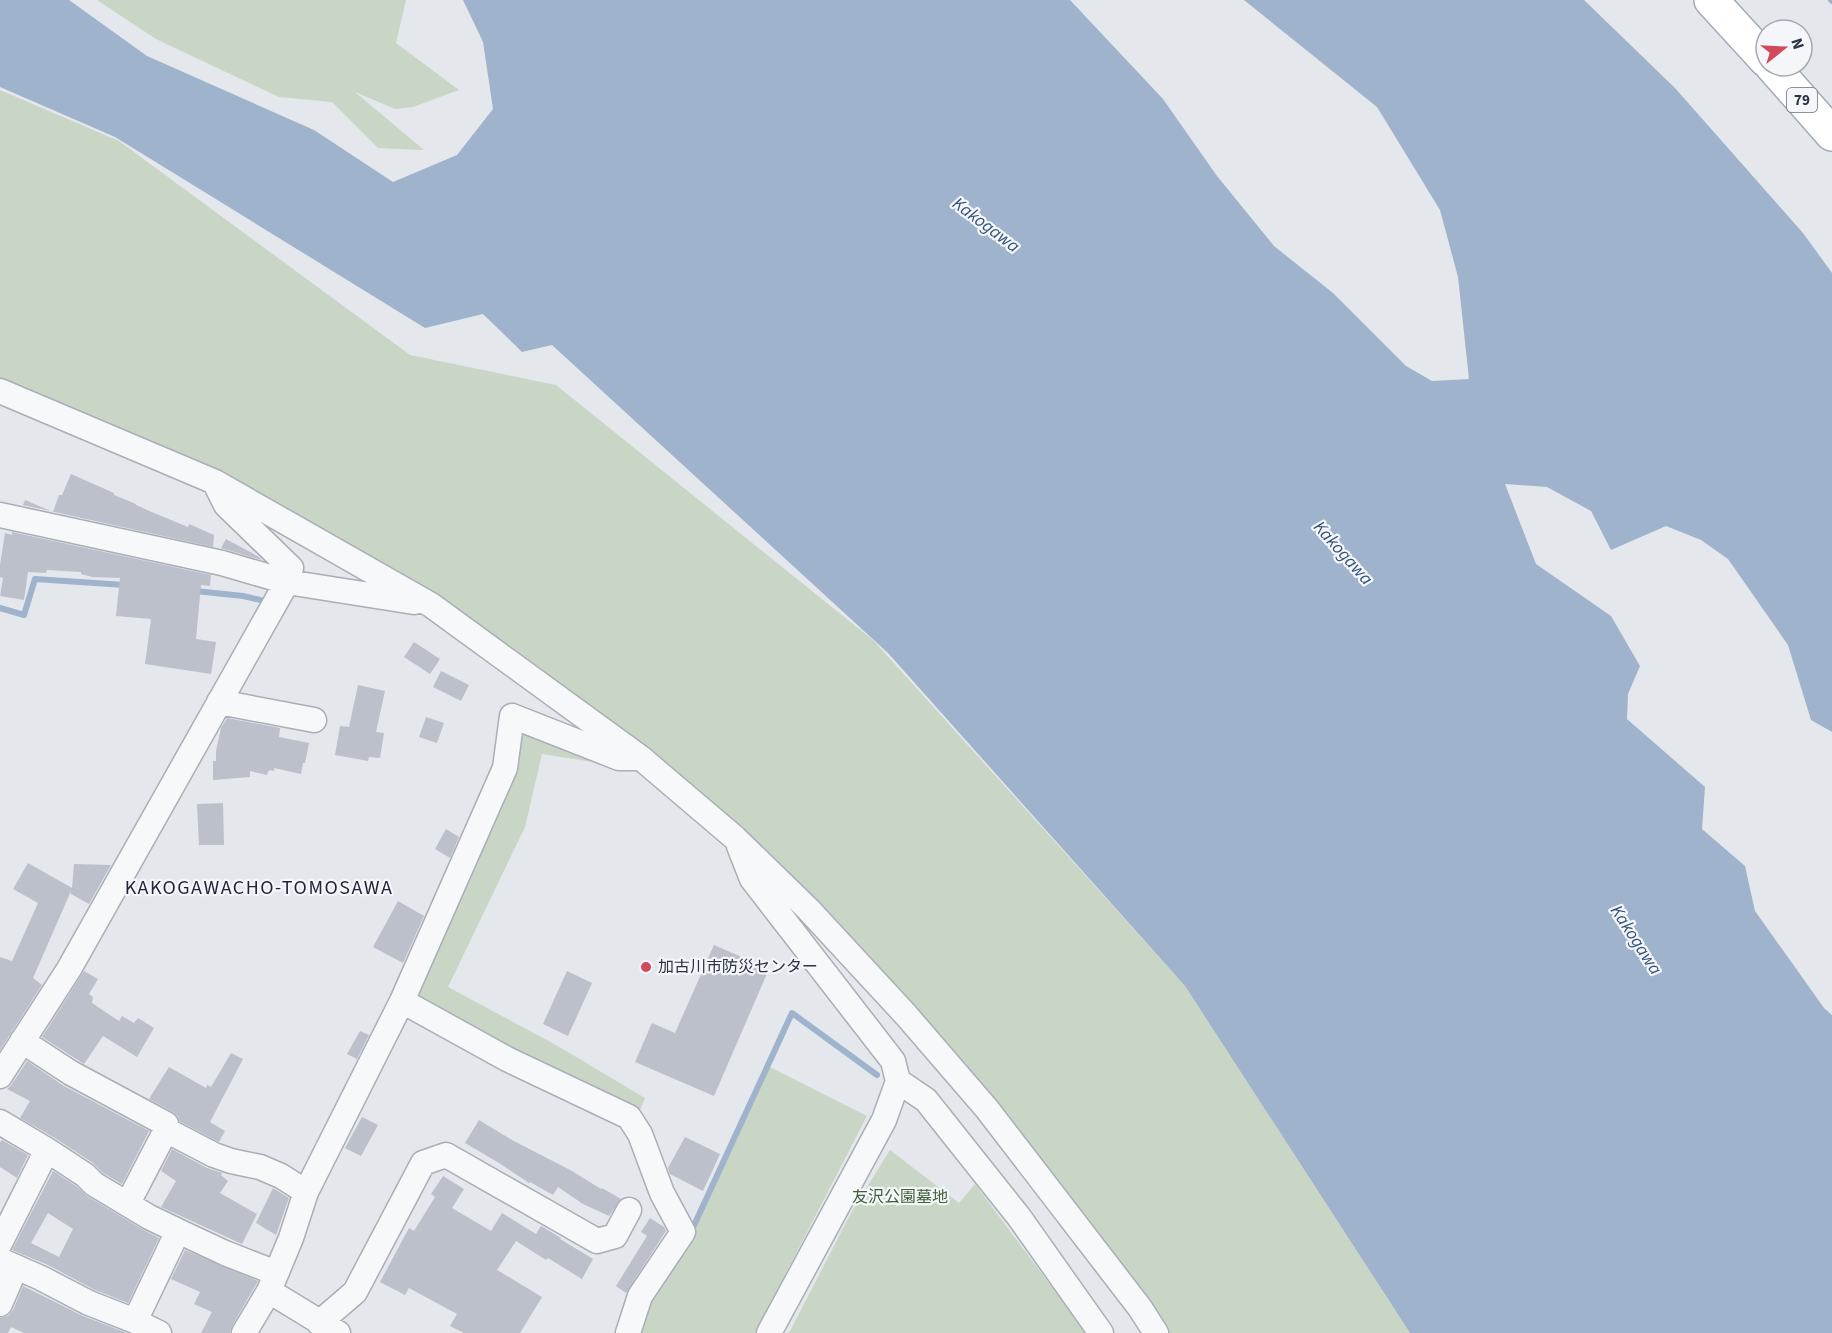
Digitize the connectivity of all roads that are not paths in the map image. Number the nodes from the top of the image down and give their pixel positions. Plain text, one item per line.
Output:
1 (1711, 0) edge
2 (1754, 47) edge
3 (1783, 78) edge
4 (1832, 134) edge
5 (0, 391) edge
6 (215, 483) junction
7 (0, 515) edge
8 (287, 582) junction
9 (431, 605) junction
10 (219, 702) junction
11 (314, 720) dead end
12 (641, 758) junction
13 (735, 838) junction
14 (402, 1001) junction
15 (22, 1041) junction
16 (0, 1076) edge
17 (898, 1081) junction
18 (0, 1122) edge
19 (166, 1130) junction
20 (48, 1150) junction
21 (306, 1192) junction
22 (128, 1203) junction
23 (629, 1209) dead end
24 (178, 1231) junction
25 (0, 1243) edge
26 (8, 1263) edge
27 (272, 1282) junction
28 (0, 1304) edge
29 (329, 1328) edge
30 (148, 1329) edge
31 (244, 1333) edge
32 (627, 1333) edge
33 (769, 1333) edge
34 (1101, 1333) edge
35 (1156, 1333) edge

1 - 2 main road
3 - 4 main road, 79
5 - 6 street
6 - 8 street
6 - 9 street
7 - 8 street
8 - 9 street
8 - 10 street
9 - 12 street
10 - 11 street
10 - 15 street
12 - 13 street
12 - 14 street
13 - 17 street
13 - 35 street
14 - 21 street
14 - 32 street
15 - 16 street
15 - 19 street
17 - 33 street
17 - 34 street
18 - 20 street
19 - 21 street
19 - 22 street
20 - 22 street
20 - 25 street
21 - 27 street
22 - 24 street
23 - 29 street
24 - 27 street
24 - 30 street
26 - 28 street
26 - 30 street
27 - 29 street
27 - 31 street

